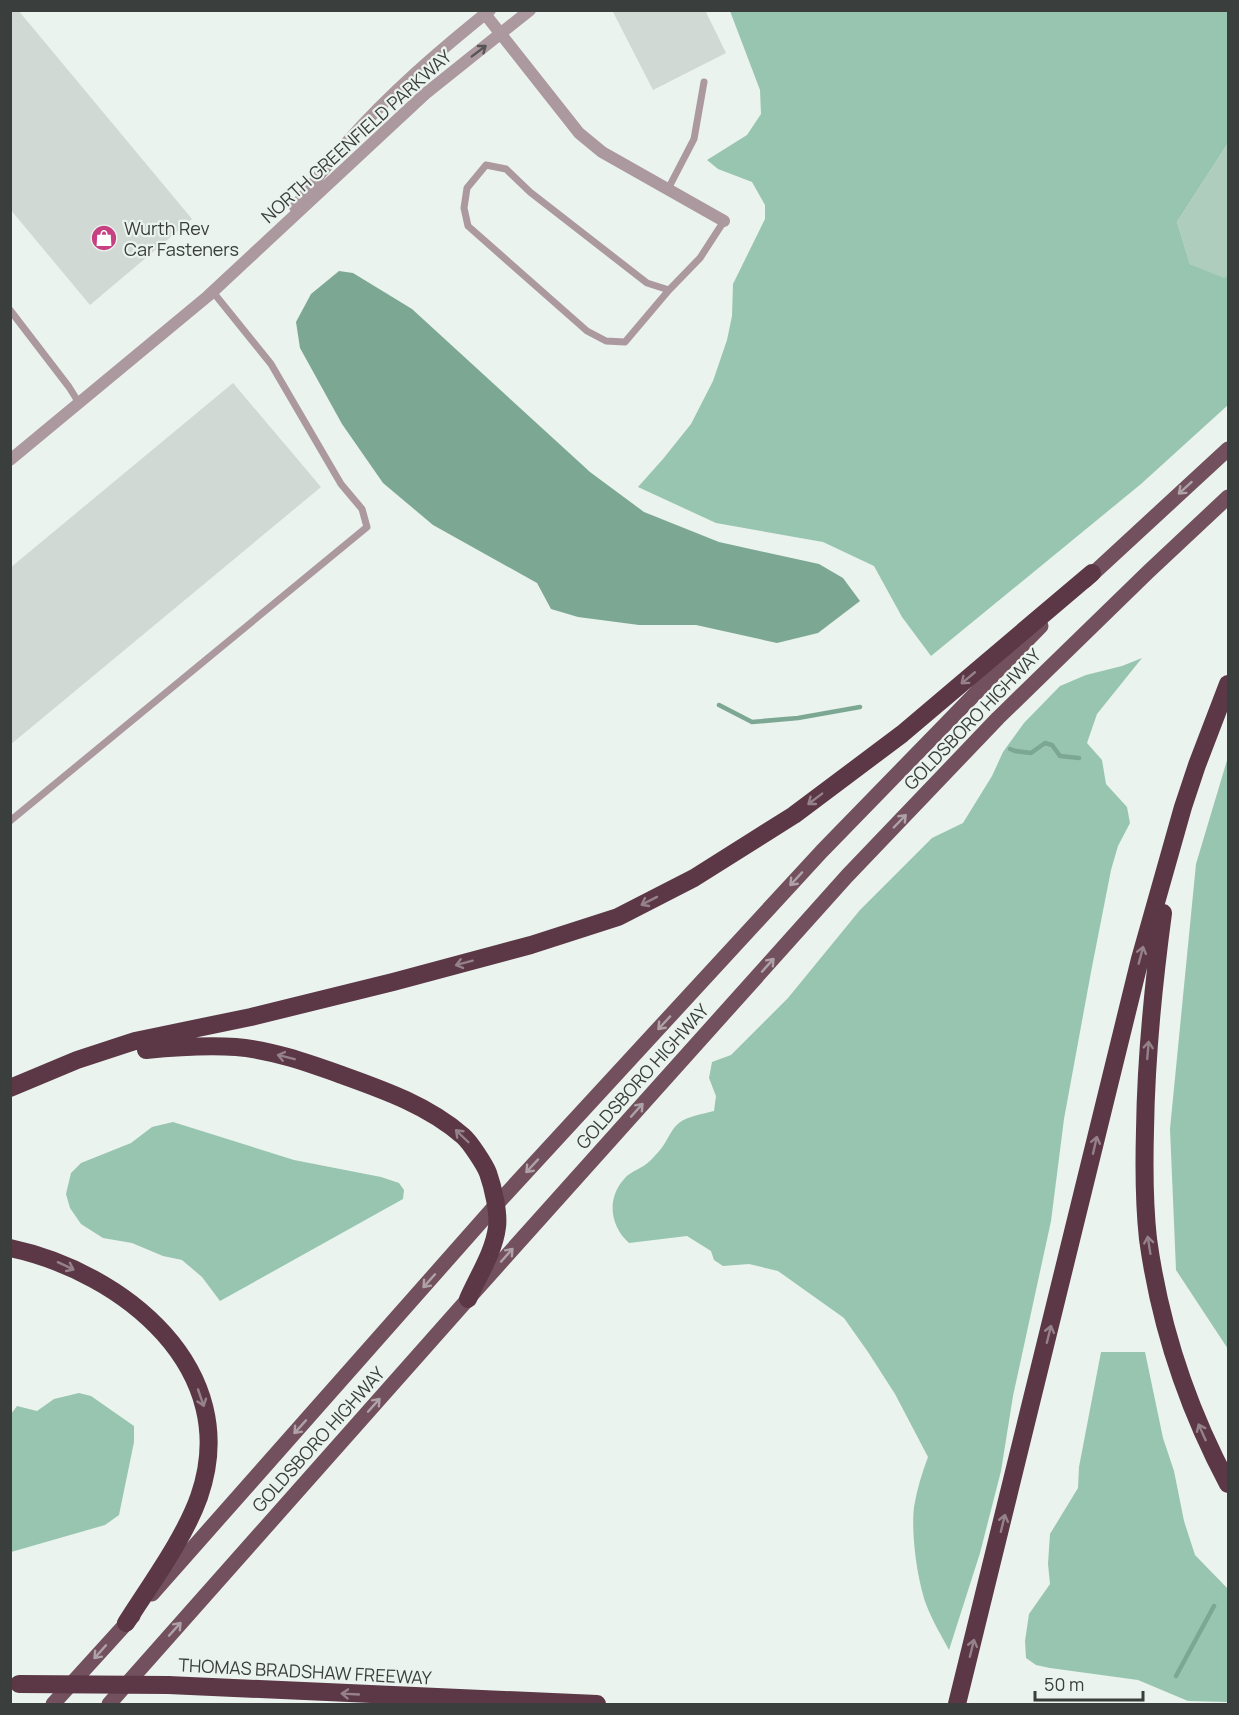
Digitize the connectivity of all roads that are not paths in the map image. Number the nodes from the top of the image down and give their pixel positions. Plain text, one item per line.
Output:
1 (530, 10) edge
2 (487, 12) edge
3 (500, 35) junction
4 (705, 82) dead end
5 (668, 189) junction
6 (724, 221) joint
7 (264, 245) junction
8 (669, 290) junction
9 (213, 292) junction
10 (10, 310) edge
11 (79, 403) junction
12 (1228, 449) edge
13 (10, 460) edge
14 (1228, 497) edge
15 (1092, 573) junction
16 (1228, 684) edge
17 (10, 821) edge
18 (1170, 852) junction
19 (77, 1060) junction
20 (10, 1088) edge
21 (495, 1206) junction
22 (10, 1248) edge
23 (468, 1299) junction
24 (1228, 1484) edge
25 (126, 1623) junction
26 (13, 1684) edge
27 (53, 1704) edge
28 (109, 1704) edge
29 (597, 1704) edge
30 (957, 1704) edge

1 - 3 street, NORTH GREENFIELD PARKWAY
2 - 3 street
2 - 7 street, NORTH GREENFIELD PARKWAY
3 - 5 street
7 -> 3 street, NORTH GREENFIELD PARKWAY
4 - 5 lane
5 - 6 street
6 - 8 lane
7 - 9 street, NORTH GREENFIELD PARKWAY
8 - 8 lane
9 - 11 street, NORTH GREENFIELD PARKWAY
9 - 17 lane
10 - 11 lane
11 - 13 street, NORTH GREENFIELD PARKWAY
12 -> 15 main road
23 -> 14 main road, GOLDSBORO HIGHWAY
15 -> 19 highway
15 -> 21 main road
16 - 18 highway
24 -> 18 highway
30 -> 18 highway
19 - 20 highway
21 -> 19 highway
21 - 23 highway
21 -> 25 main road
22 -> 25 highway
28 -> 23 main road, GOLDSBORO HIGHWAY
25 -> 27 main road
29 -> 26 highway, THOMAS BRADSHAW FREEWAY, bridge

